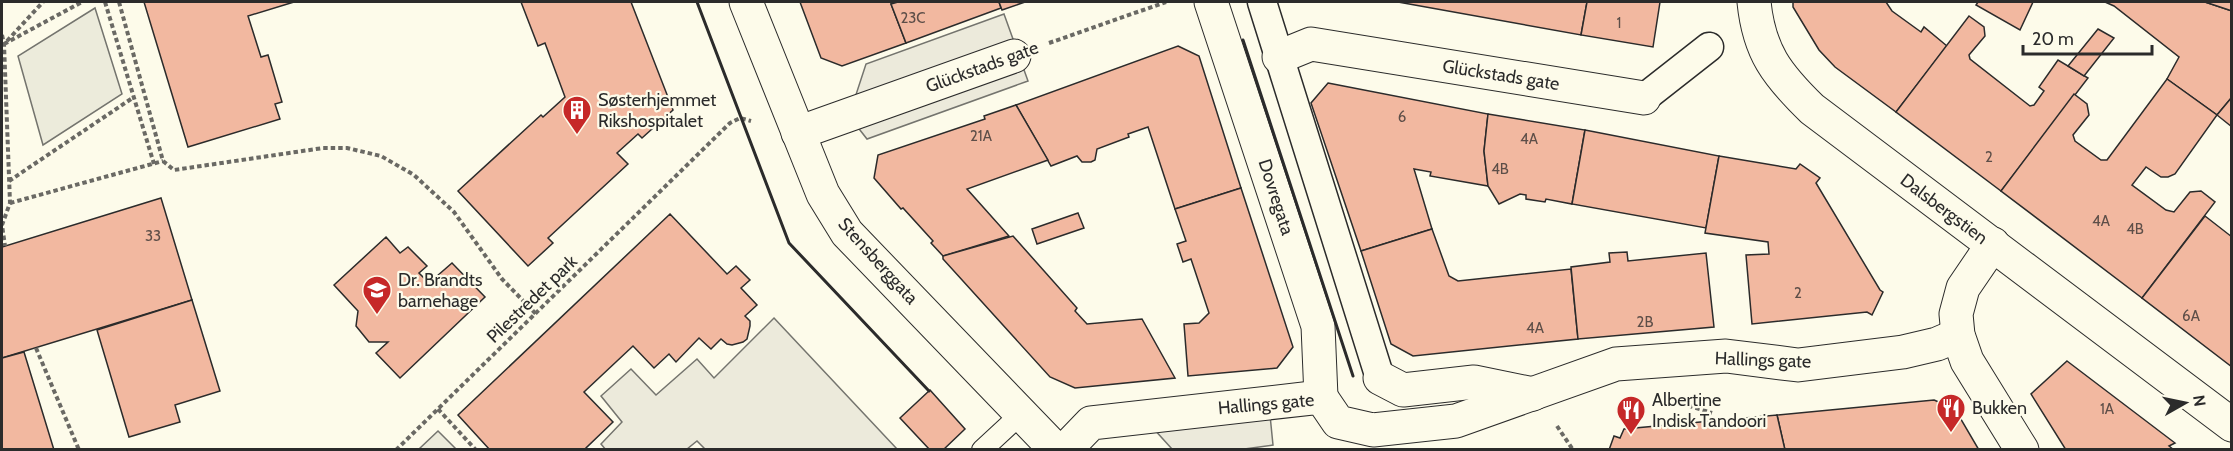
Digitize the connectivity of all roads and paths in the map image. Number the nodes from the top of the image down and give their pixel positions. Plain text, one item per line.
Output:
1 (43, 2) edge
2 (82, 2) edge
3 (105, 2) edge
4 (119, 2) edge
5 (746, 2) edge
6 (1166, 2) edge
7 (1211, 2) edge
8 (1262, 2) edge
9 (1754, 2) edge
10 (2, 35) edge
11 (4, 44) junction
12 (1709, 47) dead end
13 (1014, 56) joint
14 (1279, 57) junction
15 (134, 97) junction
16 (1644, 98) joint
17 (730, 123) dead end
18 (798, 133) junction
19 (163, 161) junction
20 (154, 164) junction
21 (9, 181) junction
22 (10, 203) junction
23 (2, 226) edge
24 (1993, 244) junction
25 (5, 246) dead end
26 (536, 314) junction
27 (1959, 335) junction
28 (36, 348) dead end
29 (1380, 378) joint
30 (1534, 394) junction
31 (1321, 397) junction
32 (1671, 400) dead end
33 (438, 409) junction
34 (1022, 413) junction
35 (1712, 413) dead end
36 (2232, 426) edge
37 (79, 450) edge
38 (396, 450) edge
39 (476, 450) edge
40 (982, 450) edge
41 (1056, 450) edge
42 (1065, 450) edge
43 (2022, 450) edge

1 - 11 path
2 - 11 path
3 - 15 path
4 - 19 path
5 - 18 street, Stensberggata
6 - 13 path, Glückstads gate
7 - 31 street, Dovregata
8 - 14 street
9 - 24 street, Dalsbergstien
10 - 11 path
11 - 21 path
12 - 16 street, Glückstads gate
13 - 18 street, Glückstads gate
14 - 16 street, Glückstads gate
14 - 29 street
15 - 20 path
15 - 21 path
17 - 26 path, Pilestredet park
18 - 34 street, Stensberggata
19 - 20 path
19 - 26 path
20 - 22 path
21 - 22 path
22 - 23 path
23 - 25 path
24 - 27 street, Dalsbergstien
24 - 36 street
26 - 33 path, Pilestredet park
27 - 30 street, Hallings gate
27 - 43 street, Dalsbergstien
28 - 37 path
29 - 30 street
30 - 31 street, Hallings gate
31 - 42 street, Hallings gate
32 - 35 path
33 - 38 path, Pilestredet park
33 - 39 path
34 - 40 lane
34 - 41 street, Stensberggata

